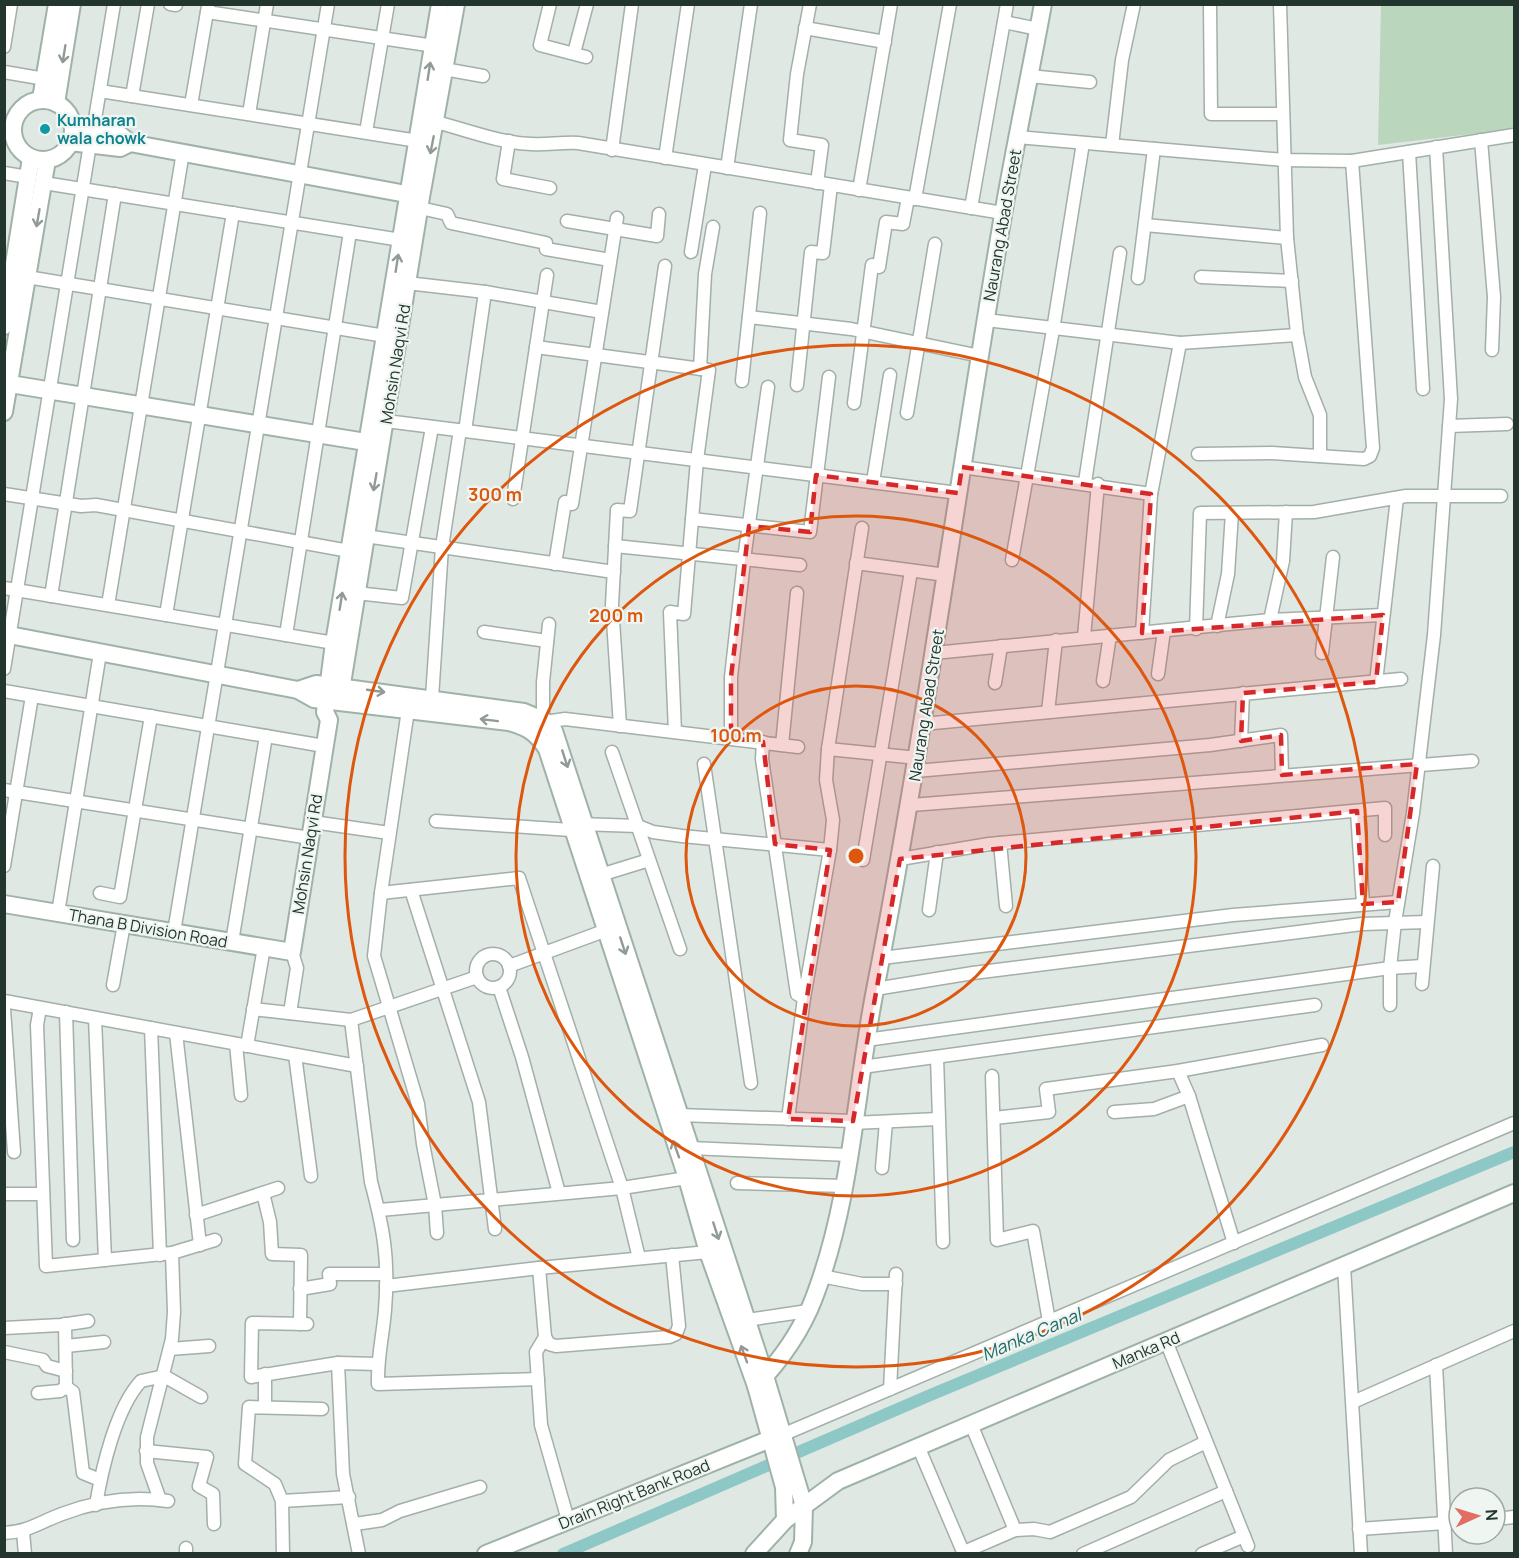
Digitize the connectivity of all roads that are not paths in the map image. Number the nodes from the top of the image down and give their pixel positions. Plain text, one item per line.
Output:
1 (12, 4) edge
2 (57, 4) edge
3 (72, 4) edge
4 (114, 4) edge
5 (148, 4) edge
6 (170, 4) edge
7 (267, 4) edge
8 (328, 4) edge
9 (388, 4) edge
10 (440, 4) edge
11 (456, 4) edge
12 (550, 4) edge
13 (588, 4) edge
14 (632, 4) edge
15 (688, 4) edge
16 (751, 4) edge
17 (810, 4) edge
18 (891, 4) edge
19 (950, 4) edge
20 (1007, 4) edge
21 (1043, 4) edge
22 (1134, 4) edge
23 (1210, 4) edge
24 (1280, 4) edge
25 (176, 5) edge
26 (208, 8) edge
27 (264, 21) junction
28 (1004, 22) junction
29 (805, 28) junction
30 (1038, 28) junction
31 (324, 30) junction
32 (382, 39) junction
33 (885, 42) junction
34 (4, 47) edge
35 (441, 47) junction
36 (444, 69) junction
37 (4, 72) edge
38 (483, 76) dead end
39 (1029, 76) junction
40 (45, 79) junction
41 (1090, 81) dead end
42 (100, 91) junction
43 (132, 96) junction
44 (49, 101) junction
45 (191, 105) junction
46 (249, 114) junction
47 (1283, 114) junction
48 (436, 122) junction
49 (308, 123) junction
50 (9, 124) edge
51 (366, 132) junction
52 (71, 134) junction
53 (1515, 135) edge
54 (1017, 137) junction
55 (92, 138) junction
56 (1481, 140) junction
57 (418, 141) junction
58 (508, 141) junction
59 (1083, 143) junction
60 (1112, 145) junction
61 (1436, 147) junction
62 (1154, 149) junction
63 (612, 150) junction
64 (183, 152) junction
65 (1409, 152) junction
66 (665, 158) junction
67 (39, 159) junction
68 (1284, 160) junction
69 (1352, 161) junction
70 (705, 165) junction
71 (727, 168) junction
72 (4, 173) edge
73 (300, 174) junction
74 (36, 180) junction
75 (817, 183) junction
76 (831, 185) junction
77 (550, 188) dead end
78 (83, 189) junction
79 (859, 190) junction
80 (115, 194) junction
81 (912, 198) junction
82 (416, 200) junction
83 (174, 204) junction
84 (970, 208) junction
85 (233, 213) junction
86 (760, 213) dead end
87 (1003, 213) junction
88 (659, 214) dead end
89 (567, 221) dead end
90 (292, 223) junction
91 (616, 224) junction
92 (1145, 225) junction
93 (714, 227) dead end
94 (350, 232) junction
95 (1287, 238) junction
96 (401, 240) junction
97 (935, 244) dead end
98 (691, 252) dead end
99 (1120, 253) dead end
100 (610, 260) junction
101 (665, 266) dead end
102 (15, 273) edge
103 (547, 275) dead end
104 (1201, 277) dead end
105 (1138, 278) dead end
106 (1292, 281) junction
107 (407, 283) junction
108 (68, 284) junction
109 (100, 289) junction
110 (484, 292) junction
111 (159, 299) junction
112 (543, 303) junction
113 (217, 308) junction
114 (602, 312) junction
115 (748, 317) junction
116 (276, 318) junction
117 (986, 320) junction
118 (803, 323) junction
119 (4, 326) edge
120 (334, 327) junction
121 (1053, 330) junction
122 (863, 332) junction
123 (1297, 335) junction
124 (385, 336) junction
125 (1109, 337) junction
126 (1180, 343) junction
127 (919, 344) junction
128 (536, 347) junction
129 (1492, 350) dead end
130 (595, 354) junction
131 (980, 356) junction
132 (652, 362) junction
133 (700, 369) junction
134 (890, 375) dead end
135 (829, 377) dead end
136 (741, 381) dead end
137 (7, 383) edge
138 (797, 385) dead end
139 (768, 387) dead end
140 (1423, 389) dead end
141 (50, 390) junction
142 (83, 396) junction
143 (854, 403) dead end
144 (141, 405) junction
145 (4, 412) edge
146 (907, 413) dead end
147 (199, 415) junction
148 (386, 421) junction
149 (258, 424) junction
150 (1506, 424) dead end
151 (1449, 426) junction
152 (432, 427) junction
153 (463, 431) junction
154 (318, 434) junction
155 (522, 438) junction
156 (375, 443) junction
157 (581, 446) junction
158 (639, 453) junction
159 (1198, 454) dead end
160 (1320, 456) junction
161 (697, 460) junction
162 (962, 467) junction
163 (757, 468) junction
164 (816, 475) junction
165 (1027, 475) junction
166 (873, 482) junction
167 (1085, 482) junction
168 (1098, 484) junction
169 (958, 493) junction
170 (4, 494) edge
171 (1150, 494) junction
172 (1444, 495) junction
173 (1501, 496) dead end
174 (32, 498) junction
175 (1397, 498) junction
176 (513, 499) dead end
177 (66, 504) junction
178 (124, 510) junction
179 (1286, 512) junction
180 (1232, 513) junction
181 (692, 519) junction
182 (181, 520) junction
183 (749, 526) junction
184 (862, 528) dead end
185 (240, 531) junction
186 (365, 536) junction
187 (301, 542) junction
188 (411, 542) junction
189 (615, 546) junction
190 (442, 547) junction
191 (349, 550) junction
192 (689, 555) junction
193 (1333, 557) dead end
194 (744, 560) junction
195 (1012, 560) dead end
196 (856, 563) junction
197 (555, 564) junction
198 (800, 565) dead end
199 (911, 571) junction
200 (614, 572) junction
201 (946, 575) junction
202 (4, 588) edge
203 (17, 590) junction
204 (356, 593) junction
205 (797, 593) dead end
206 (51, 596) junction
207 (108, 605) junction
208 (166, 615) junction
209 (1383, 615) junction
210 (1324, 616) junction
211 (1270, 620) junction
212 (549, 624) dead end
213 (225, 625) junction
214 (1217, 626) junction
215 (1196, 629) junction
216 (1164, 631) junction
217 (484, 632) dead end
218 (1142, 633) junction
219 (7, 635) edge
220 (286, 635) junction
221 (1110, 635) junction
222 (1084, 637) junction
223 (1056, 640) junction
224 (547, 641) junction
225 (334, 643) junction
226 (1001, 646) junction
227 (100, 653) junction
228 (934, 653) junction
229 (1322, 653) dead end
230 (4, 669) edge
231 (216, 674) junction
232 (1158, 674) dead end
233 (1401, 679) dead end
234 (1103, 681) dead end
235 (1376, 682) junction
236 (995, 683) dead end
237 (4, 691) edge
238 (334, 693) junction
239 (1243, 693) junction
240 (32, 696) junction
241 (432, 698) junction
242 (92, 706) junction
243 (408, 710) junction
244 (1048, 712) junction
245 (151, 716) junction
246 (544, 721) junction
247 (923, 724) junction
248 (208, 726) junction
249 (620, 726) junction
250 (675, 732) junction
251 (266, 736) junction
252 (731, 738) junction
253 (1241, 741) junction
254 (763, 742) junction
255 (782, 745) junction
256 (324, 746) junction
257 (798, 747) dead end
258 (828, 749) junction
259 (612, 752) dead end
260 (881, 754) junction
261 (1472, 761) dead end
262 (704, 764) dead end
263 (917, 764) junction
264 (1417, 764) junction
265 (1282, 775) junction
266 (10, 790) edge
267 (76, 801) junction
268 (910, 805) junction
269 (135, 810) junction
270 (1357, 811) junction
271 (192, 819) junction
272 (436, 821) dead end
273 (575, 826) junction
274 (638, 826) junction
275 (251, 828) junction
276 (311, 830) junction
277 (389, 833) junction
278 (1385, 835) dead end
279 (716, 839) junction
280 (1000, 843) junction
281 (775, 844) junction
282 (830, 850) junction
283 (937, 852) junction
284 (900, 859) junction
285 (649, 860) junction
286 (863, 860) dead end
287 (4, 866) edge
288 (1433, 866) dead end
289 (593, 877) junction
290 (411, 890) junction
291 (100, 893) dead end
292 (381, 893) junction
293 (1398, 902) junction
294 (4, 904) edge
295 (1363, 904) junction
296 (1006, 906) dead end
297 (929, 910) dead end
298 (58, 913) junction
299 (1395, 922) junction
300 (1427, 922) junction
301 (124, 924) junction
302 (604, 931) junction
303 (174, 932) junction
304 (232, 942) junction
305 (264, 947) junction
306 (680, 949) dead end
307 (292, 952) junction
308 (544, 953) junction
309 (882, 958) junction
310 (509, 966) junction
311 (1423, 966) junction
312 (1390, 968) junction
313 (477, 976) junction
314 (1422, 984) dead end
315 (113, 985) dead end
316 (442, 987) junction
317 (499, 987) junction
318 (875, 989) junction
319 (804, 998) junction
320 (4, 1001) edge
321 (1316, 1005) dead end
322 (1390, 1005) dead end
323 (391, 1006) junction
324 (40, 1008) junction
325 (4, 1009) edge
326 (253, 1009) junction
327 (66, 1012) junction
328 (290, 1013) junction
329 (94, 1018) junction
330 (351, 1020) junction
331 (151, 1028) junction
332 (176, 1033) junction
333 (866, 1040) junction
334 (242, 1045) junction
335 (1322, 1045) dead end
336 (295, 1055) junction
337 (937, 1057) junction
338 (357, 1066) junction
339 (862, 1067) junction
340 (1178, 1071) junction
341 (993, 1076) dead end
342 (752, 1083) dead end
343 (241, 1095) dead end
344 (1189, 1096) junction
345 (1114, 1112) dead end
346 (679, 1115) junction
347 (994, 1118) junction
348 (788, 1119) junction
349 (938, 1119) junction
350 (853, 1122) junction
351 (886, 1122) junction
352 (1515, 1124) edge
353 (690, 1148) junction
354 (14, 1152) dead end
355 (849, 1155) junction
356 (882, 1168) dead end
357 (311, 1176) dead end
358 (687, 1178) junction
359 (737, 1183) dead end
360 (845, 1186) junction
361 (278, 1188) dead end
362 (622, 1188) junction
363 (263, 1193) junction
364 (559, 1193) junction
365 (1515, 1193) edge
366 (4, 1194) edge
367 (43, 1194) junction
368 (492, 1199) junction
369 (435, 1205) junction
370 (380, 1210) junction
371 (196, 1215) junction
372 (495, 1229) dead end
373 (437, 1233) dead end
374 (73, 1240) dead end
375 (215, 1240) dead end
376 (943, 1242) dead end
377 (1234, 1243) junction
378 (200, 1245) junction
379 (708, 1252) junction
380 (166, 1254) junction
381 (672, 1255) junction
382 (639, 1258) junction
383 (105, 1260) junction
384 (1344, 1266) junction
385 (539, 1268) junction
386 (821, 1276) junction
387 (386, 1280) junction
388 (300, 1289) junction
389 (808, 1311) junction
390 (747, 1320) junction
391 (88, 1321) dead end
392 (1049, 1321) junction
393 (65, 1324) junction
394 (4, 1328) edge
395 (1515, 1330) edge
396 (545, 1337) junction
397 (1166, 1341) junction
398 (104, 1342) dead end
399 (209, 1346) dead end
400 (66, 1347) junction
401 (170, 1349) junction
402 (4, 1352) edge
403 (338, 1364) junction
404 (378, 1364) junction
405 (1436, 1365) junction
406 (66, 1371) junction
407 (265, 1374) junction
408 (164, 1376) junction
409 (538, 1379) junction
410 (761, 1381) junction
411 (66, 1387) junction
412 (890, 1389) junction
413 (38, 1393) dead end
414 (201, 1397) dead end
415 (1353, 1402) junction
416 (265, 1407) junction
417 (322, 1409) dead end
418 (971, 1424) junction
419 (777, 1442) junction
420 (1206, 1442) junction
421 (918, 1446) junction
422 (146, 1451) junction
423 (100, 1480) junction
424 (791, 1486) junction
425 (480, 1487) dead end
426 (1226, 1491) junction
427 (349, 1497) junction
428 (282, 1501) junction
429 (96, 1505) junction
430 (804, 1506) junction
431 (568, 1520) junction
432 (785, 1520) junction
433 (1444, 1523) junction
434 (1447, 1523) edge
435 (214, 1524) dead end
436 (355, 1524) junction
437 (1359, 1529) junction
438 (1015, 1530) junction
439 (23, 1532) junction
440 (4, 1533) edge
441 (964, 1553) edge
442 (1084, 1553) edge
443 (25, 1554) edge
444 (283, 1554) edge
445 (359, 1554) edge
446 (486, 1554) edge
447 (754, 1554) edge
448 (798, 1554) edge
449 (1202, 1554) edge
450 (1361, 1554) edge
451 (1446, 1554) edge

1 - 34 street
2 - 40 street
3 -> 44 street
4 - 42 street
5 - 43 street
6 - 25 street
7 - 27 street
8 - 31 street
9 - 32 street
10 - 35 street, Mohsin Naqvi Rd
11 - 35 street, Mohsin Naqvi Rd
12 - 13 street
14 - 63 street
15 - 66 street
16 - 71 street
17 - 29 street
18 - 33 street
19 - 81 street
20 - 28 street
21 - 30 street, Naurang Abad Street
22 - 60 street
23 - 47 street
24 - 47 street
26 - 27 street
26 - 45 street
27 - 31 street
27 - 46 street
28 - 30 street
28 - 84 street
29 - 33 street
29 - 75 street
30 - 39 street, Naurang Abad Street
31 - 32 street
31 - 49 street
32 - 35 street
32 - 51 street
33 - 79 street
35 - 36 street, Mohsin Naqvi Rd
57 -> 35 street, Mohsin Naqvi Rd
36 - 38 street
36 - 48 street, Mohsin Naqvi Rd
37 - 40 street
39 - 41 street
39 - 54 street, Naurang Abad Street
40 - 44 street
42 - 43 street
42 - 55 street
43 - 45 street
44 - 50 street
44 - 52 street
45 - 46 street
46 - 49 street
47 - 68 street
48 - 58 street
48 -> 82 street, Mohsin Naqvi Rd
49 - 51 street
49 - 73 street
50 - 67 street
51 - 57 street
52 - 55 street
52 - 67 street
53 - 56 street
54 - 59 street
54 - 87 street, Naurang Abad Street
55 - 64 street
55 - 78 street
56 - 61 street
56 - 129 street
57 - 82 street, Mohsin Naqvi Rd
58 - 63 street
58 - 77 street
59 - 60 street
59 - 121 street
60 - 62 street
61 - 65 street
61 - 151 street
62 - 68 street
62 - 92 street
63 - 66 street
64 - 73 street
64 - 83 street
65 - 69 street
65 - 140 street
66 - 70 street
67 - 74 street
68 - 69 street
68 - 95 street
69 - 160 street
70 - 71 street
70 - 98 street
71 - 75 street
72 - 74 street
73 - 82 street
73 - 90 street
74 - 78 street
74 - 102 street
75 - 76 street
76 - 79 street
76 - 118 street
78 - 80 street
78 - 108 street
79 - 81 street
80 - 83 street
80 - 109 street
81 - 84 street
81 - 122 street
82 - 96 street, Mohsin Naqvi Rd
82 - 100 street
82 - 107 street, Mohsin Naqvi Rd
83 - 85 street
83 - 111 street
84 - 87 street
85 - 90 street
85 - 113 street
86 - 115 street
87 - 117 street, Naurang Abad Street
88 - 91 street
89 - 91 street
90 - 94 street
90 - 116 street
91 - 100 street
92 - 95 street
92 - 105 street
93 - 133 street
94 - 96 street
94 - 120 street
95 - 106 street
124 -> 96 street, Mohsin Naqvi Rd
97 - 127 street
99 - 125 street
100 - 114 street
101 - 132 street
102 - 108 street
102 - 119 street
102 - 137 street
103 - 112 street
104 - 106 street
106 - 123 street
107 - 110 street
107 - 148 street, Mohsin Naqvi Rd
108 - 109 street
108 - 141 street
109 - 111 street
109 - 142 street
110 - 112 street
110 - 153 street
111 - 113 street
111 - 144 street
112 - 114 street
112 - 128 street
113 - 116 street
113 - 147 street
114 - 130 street
115 - 118 street
115 - 136 street
116 - 120 street
116 - 149 street
117 - 121 street
117 - 131 street, Naurang Abad Street
118 - 122 street
118 - 138 street
120 - 124 street
120 - 154 street
121 - 125 street
121 - 165 street
122 - 127 street
122 - 143 street
123 - 126 street
123 - 160 street
124 - 156 street, Mohsin Naqvi Rd
125 - 126 street
125 - 167 street
126 - 171 street
127 - 131 street
127 - 146 street
128 - 130 street
128 - 155 street
130 - 132 street
130 - 157 street
131 - 162 street, Naurang Abad Street
132 - 133 street
132 - 158 street
133 - 161 street
134 - 166 street
135 - 164 street
137 - 141 street
137 - 145 street
139 - 163 street
141 - 142 street
141 - 174 street
142 - 144 street
142 - 177 street
144 - 147 street
144 - 178 street
147 - 149 street
147 - 182 street
148 - 152 street
148 - 156 street, Mohsin Naqvi Rd
149 - 154 street
149 - 185 street
150 - 151 street
151 - 172 street
152 - 153 street
152 - 188 street
153 - 155 street
153 - 190 street
154 - 156 street
154 - 187 street
155 - 157 street
155 - 176 street
156 -> 186 street, Mohsin Naqvi Rd
156 - 191 street, Mohsin Naqvi Rd
157 - 158 street
157 - 197 street
158 - 161 street
158 - 189 street
159 - 160 street
161 - 163 street
161 - 181 street
162 - 165 street
162 - 169 street, Naurang Abad Street
163 - 164 street
163 - 183 street
164 - 166 street
164 - 183 street
165 - 167 street
165 - 195 street
166 - 169 street
167 - 168 street
168 - 171 street
168 - 222 street
169 - 201 street, Naurang Abad Street
170 - 174 street
171 - 218 street
172 - 173 street
172 - 175 street
172 - 264 street
174 - 177 street
174 - 203 street
175 - 179 street
175 - 209 street
177 - 178 street
177 - 206 street
178 - 182 street
178 - 207 street
179 - 180 street
179 - 211 street
180 - 214 street
180 - 215 street
181 - 183 street
181 - 192 street
182 - 185 street
182 - 208 street
183 - 194 street
184 - 196 street
185 - 187 street
185 - 213 street
186 - 188 street
186 - 204 street, Mohsin Naqvi Rd
187 - 191 street
187 - 220 street
188 - 190 street
188 - 204 street
189 - 192 street
189 - 200 street
190 - 197 street
190 - 241 street
225 -> 191 street, Mohsin Naqvi Rd
192 - 194 street
192 - 250 street
193 - 210 street
194 - 198 street
194 - 252 street
196 - 199 street
196 - 258 street
197 - 200 street
199 - 201 street
199 - 260 street
200 - 249 street
201 - 228 street, Naurang Abad Street
202 - 203 street
203 - 206 street
203 - 219 street
204 - 238 street, Mohsin Naqvi Rd
205 - 255 street
206 - 207 street
207 - 208 street
208 - 213 street
209 - 210 street
209 - 235 street
210 - 211 street
210 - 229 street
211 - 214 street
212 - 224 street
213 - 220 street
213 - 231 street
214 - 215 street
215 - 216 street
216 - 218 street
216 - 232 street
217 - 224 street
218 - 221 street
219 - 227 street
219 - 230 street
220 - 225 street
221 - 222 street
221 - 234 street
222 - 223 street
223 - 226 street
223 - 244 street
224 - 246 street
225 - 238 street, Mohsin Naqvi Rd
226 - 228 street
226 - 236 street
227 - 231 street
227 - 242 street
228 - 247 street, Naurang Abad Street
231 - 238 street
231 - 248 street
233 - 235 street
235 - 239 street
237 - 240 street
238 -> 241 street
238 - 243 street
238 - 256 street, Mohsin Naqvi Rd
239 - 244 street
239 - 253 street
240 - 242 street
240 - 266 street
241 - 246 street
242 - 245 street
242 - 267 street
273 -> 243 street
243 - 277 street
244 - 247 street
245 - 248 street
245 - 269 street
246 - 249 street
246 -> 273 street
247 - 263 street, Naurang Abad Street
248 - 251 street
248 - 271 street
249 - 250 street
250 - 252 street
251 - 256 street
251 - 275 street
252 - 254 street
253 - 263 street
253 - 265 street
254 - 255 street
254 - 281 street
255 - 257 street
256 - 276 street, Mohsin Naqvi Rd
258 - 260 street
258 - 282 street
259 - 274 street
260 - 263 street
260 - 286 street
261 - 264 street
262 - 279 street
263 - 268 street, Naurang Abad Street
264 - 265 street
264 - 293 street
265 - 268 street
266 - 267 street
266 - 287 street
267 - 269 street
267 - 298 street
268 - 284 street, Naurang Abad Street
269 - 271 street
269 - 291 street
270 - 278 street
270 - 280 street
270 - 295 street
271 - 275 street
271 - 303 street
272 - 273 street
273 - 274 street
273 - 289 street
274 - 279 street
274 - 285 street
275 - 276 street
275 - 304 street
276 - 277 street
276 - 307 street, Mohsin Naqvi Rd
277 - 292 street
279 - 281 street
279 - 342 street
280 - 283 street
280 - 296 street
281 - 282 street
281 - 319 street
282 - 319 street
283 - 284 street
283 - 297 street
284 - 309 street, Naurang Abad Street
285 - 289 street
285 - 306 street
288 - 300 street
289 - 302 street
289 -> 346 street
290 - 292 street
290 - 308 street
290 - 316 street
292 - 323 street
293 - 295 street
293 - 299 street
294 - 298 street, Thana B Division Road
295 - 309 street
298 - 301 street, Thana B Division Road
299 - 300 street
299 - 312 street
299 - 318 street
300 - 311 street
301 - 303 street, Thana B Division Road
301 - 315 street
302 - 308 street
358 -> 302 street
303 - 304 street, Thana B Division Road
304 - 305 street, Thana B Division Road
305 - 307 street, Thana B Division Road
305 - 326 street
307 - 328 street
308 - 310 street
308 - 362 street
309 - 318 street, Naurang Abad Street
310 - 313 street
310 - 317 street
311 - 312 street
311 - 314 street
312 - 322 street
312 - 333 street
313 - 316 street
313 - 317 street
316 - 323 street
316 - 368 street
317 - 364 street
318 - 333 street, Naurang Abad Street
319 - 348 street
320 - 324 street
321 - 337 street
323 - 330 street
323 - 369 street
324 - 327 street
324 - 367 street
325 - 354 street
326 - 328 street
326 - 334 street
327 - 329 street
327 - 374 street
328 - 330 street
329 - 331 street
329 - 383 street
330 - 338 street
331 - 332 street
331 - 380 street
332 - 334 street
332 - 371 street
333 - 339 street, Naurang Abad Street
334 - 336 street
334 - 343 street
335 - 340 street
336 - 338 street
336 - 357 street
337 - 339 street
337 - 349 street
338 - 370 street
339 - 350 street, Naurang Abad Street
340 - 344 street
340 - 347 street
341 - 347 street
344 - 345 street
344 - 377 street
346 - 348 street
346 - 353 street
347 - 392 street
348 - 350 street
349 - 351 street
349 - 376 street
350 - 351 street
350 - 355 street, Naurang Abad Street
351 - 356 street
352 - 377 street
353 - 355 street
353 -> 390 street
355 - 360 street, Naurang Abad Street
358 - 362 street
358 - 379 street
359 - 360 street
360 - 386 street, Naurang Abad Street
361 - 363 street
362 - 364 street
362 - 382 street
363 - 371 street
363 - 388 street
364 - 368 street
365 - 384 street, Manka Rd
366 - 367 street
367 - 383 street
368 - 369 street
368 - 372 street
369 - 370 street
369 - 373 street
370 - 387 street
371 - 378 street
375 - 378 street
377 - 392 street
378 - 380 street
379 - 381 street
410 -> 379 street
380 - 383 street
380 - 401 street
381 - 382 street
381 - 396 street
382 - 385 street
384 - 397 street, Manka Rd
384 - 415 street
385 - 387 street
385 - 396 street
386 - 389 street, Naurang Abad Street
386 - 412 street
387 - 388 street
387 - 404 street
388 - 407 street
389 - 390 street
389 - 410 street, Naurang Abad Street
390 - 410 street
391 - 393 street
392 - 412 street
393 - 394 street
393 - 400 street
395 - 405 street
396 - 409 street
397 - 418 street, Manka Rd
397 - 420 street
398 - 400 street
399 - 401 street
400 - 406 street
401 - 408 street
402 - 406 street
403 - 404 street
403 - 407 street
403 - 427 street
404 - 409 street
405 - 415 street
405 - 433 street
406 - 411 street
407 - 416 street
408 - 414 street
408 - 422 street
408 - 423 street
409 - 431 street
410 - 419 street
411 - 413 street
411 - 423 street
412 - 419 street
415 - 437 street
416 - 417 street
416 - 428 street
418 - 421 street, Manka Rd
418 - 438 street
419 - 424 street
419 - 431 street, Drain Right Bank Road
420 - 426 street
420 - 438 street
421 - 430 street, Manka Rd
421 - 441 street
422 - 429 street
422 - 435 street
423 - 429 street
424 - 430 street
424 - 432 street
425 - 436 street
426 - 442 street
426 - 449 street
427 - 428 street
427 - 436 street
428 - 444 street
429 - 439 street
430 - 432 street, Manka Rd
430 - 448 street
431 - 446 street, Drain Right Bank Road
432 - 447 street, Manka Rd
433 - 434 street
433 - 437 street
433 - 451 street
436 - 445 street
437 - 450 street
438 - 441 street
439 - 440 street
439 - 443 street

